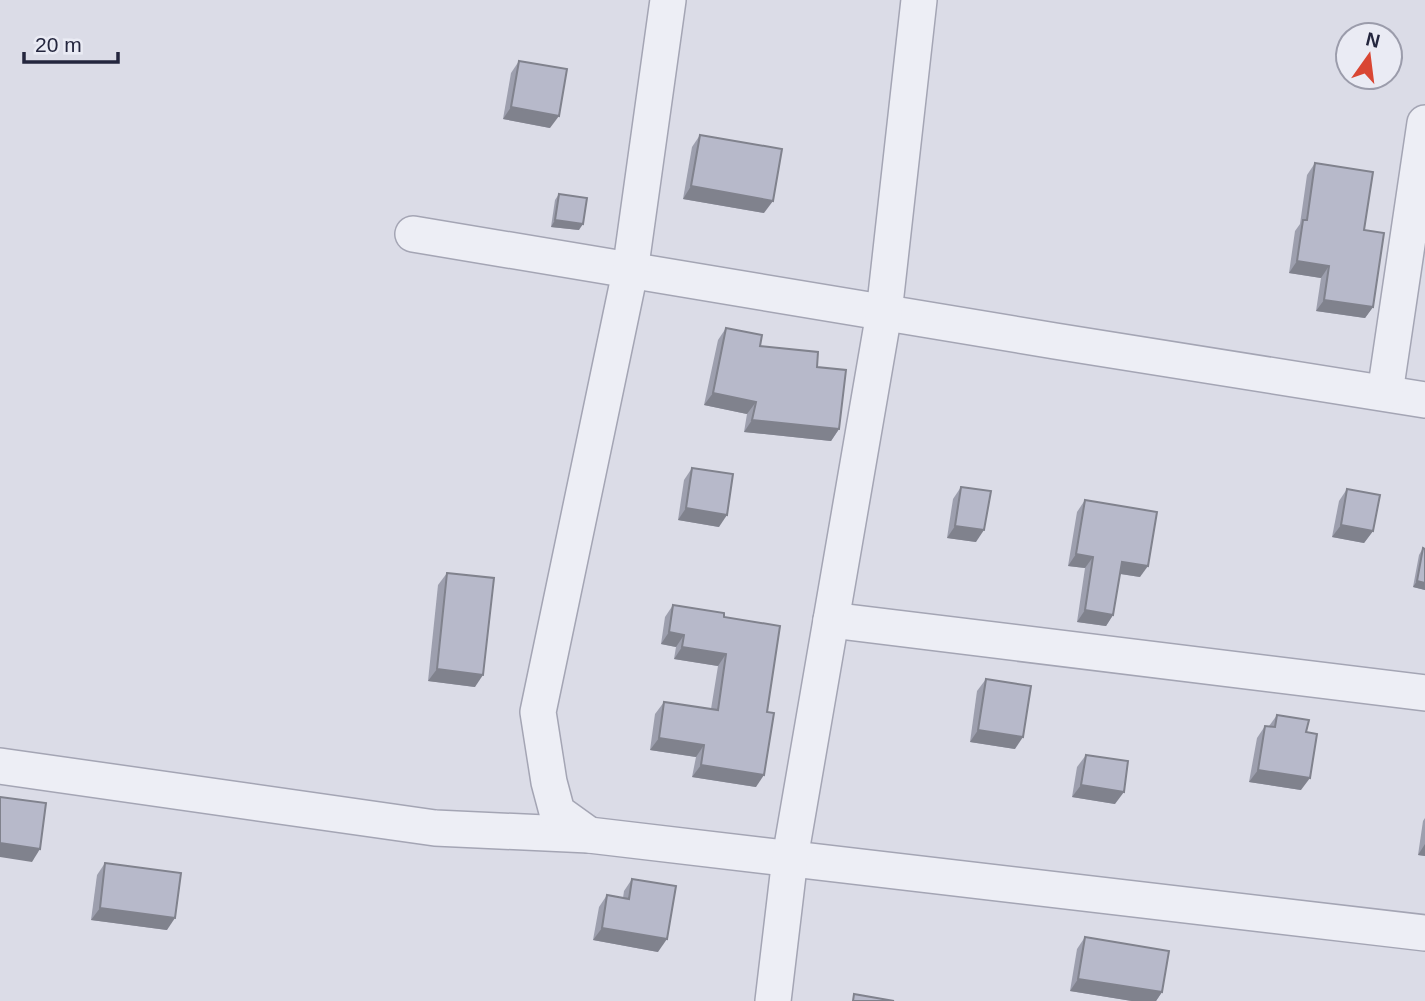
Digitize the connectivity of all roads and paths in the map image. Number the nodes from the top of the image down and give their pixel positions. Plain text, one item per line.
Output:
1 (668, 0) edge
2 (919, 0) edge
3 (1425, 122) edge
4 (413, 234) dead end
5 (631, 272) junction
6 (884, 313) junction
7 (1385, 393) junction
8 (1425, 400) edge
9 (831, 620) junction
10 (1425, 693) edge
11 (0, 766) edge
12 (589, 835) junction
13 (790, 858) junction
14 (1425, 933) edge
15 (773, 1001) edge

1 - 5 street
2 - 6 street
3 - 7 street
4 - 5 street
5 - 6 street
5 - 12 street
6 - 7 street
6 - 9 street
7 - 8 street
9 - 10 street
9 - 13 street
11 - 12 street
12 - 13 street
13 - 14 street
13 - 15 street

